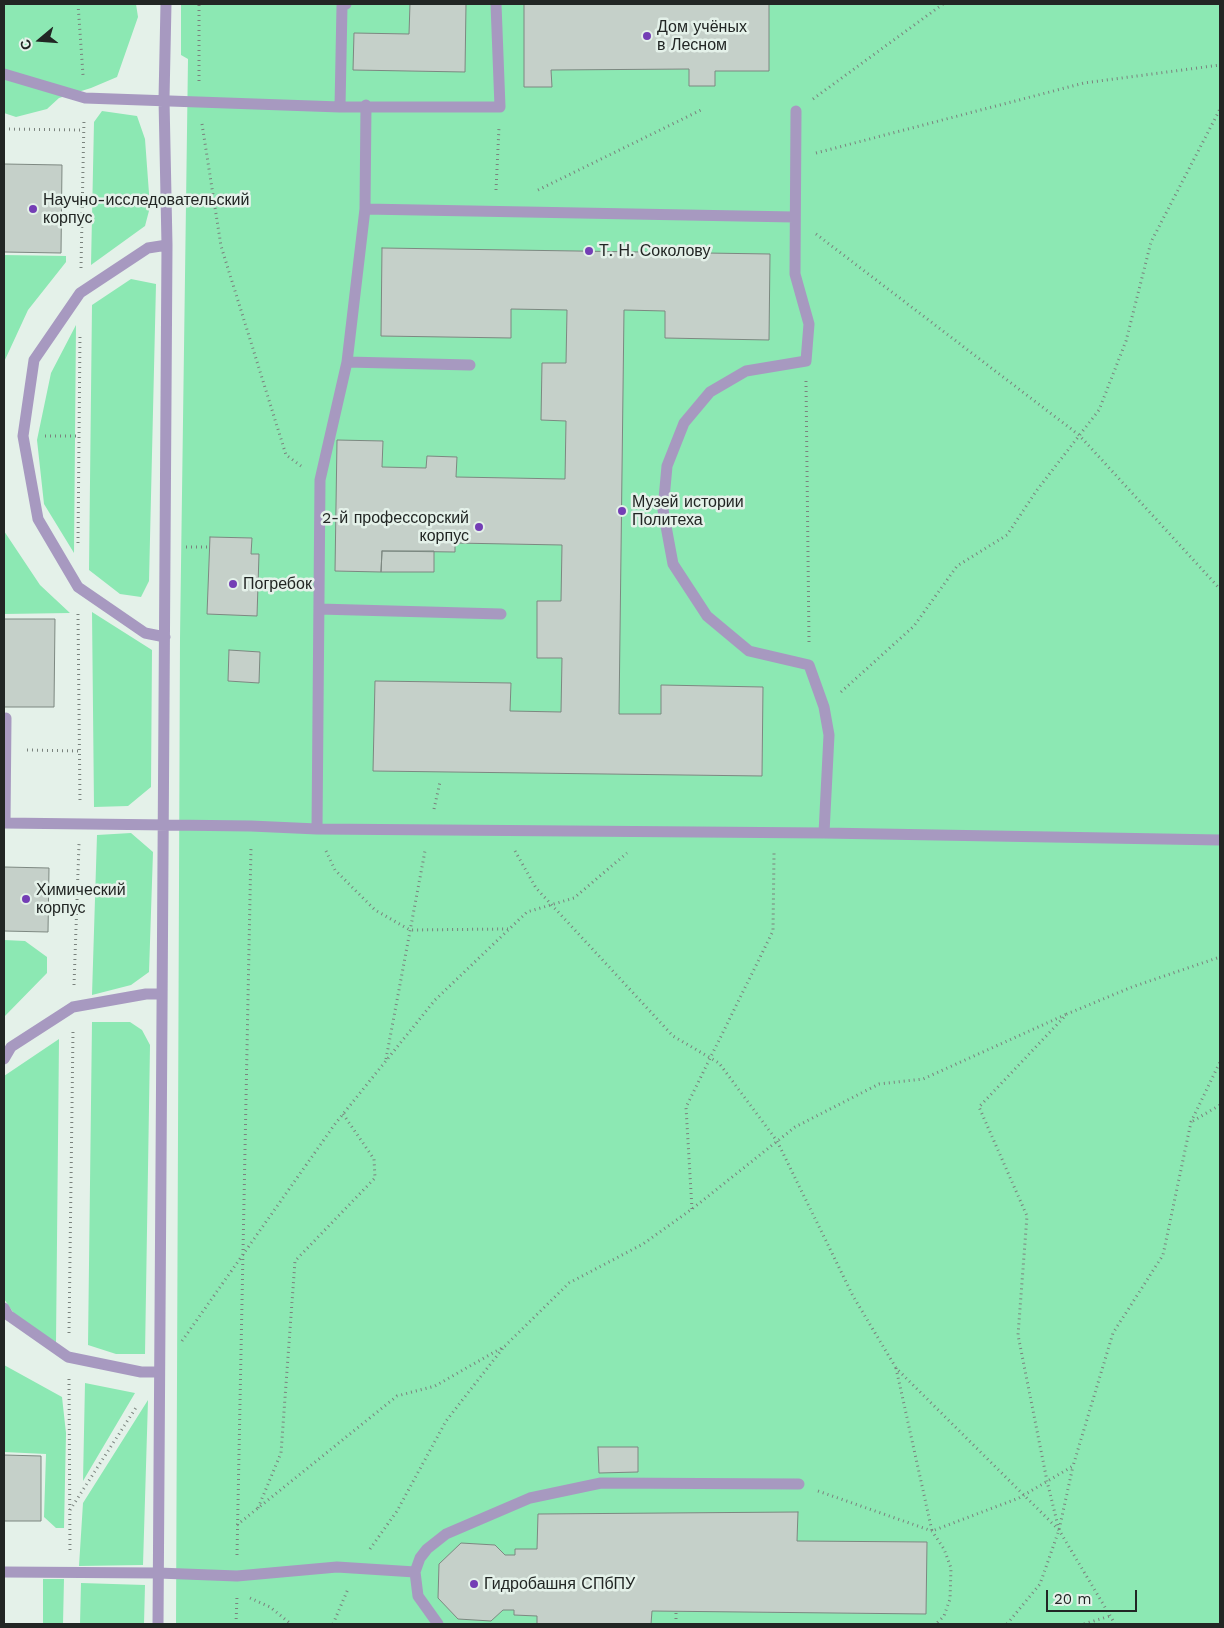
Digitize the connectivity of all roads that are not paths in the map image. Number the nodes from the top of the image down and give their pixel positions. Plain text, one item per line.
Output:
1 (166, 4) edge
2 (346, 4) edge
3 (496, 4) edge
4 (4, 74) edge
5 (164, 99) junction
6 (366, 105) junction
7 (340, 107) junction
8 (796, 111) road end
9 (365, 209) junction
10 (794, 217) junction
11 (167, 244) junction
12 (346, 362) junction
13 (470, 365) dead end
14 (319, 609) junction
15 (501, 614) dead end
16 (165, 637) junction
17 (6, 718) dead end
18 (4, 823) edge
19 (163, 826) junction
20 (317, 830) junction
21 (824, 834) junction
22 (1220, 840) edge
23 (162, 994) junction
24 (4, 1058) edge
25 (4, 1308) edge
26 (160, 1372) junction
27 (799, 1484) road end
28 (4, 1572) edge
29 (415, 1572) junction
30 (158, 1573) junction
31 (158, 1624) edge
32 (438, 1624) edge

1 - 5 lane
2 - 7 lane
3 - 6 lane
4 - 5 lane
5 - 7 lane
5 - 11 lane
6 - 7 lane
6 - 9 lane
8 - 10 lane
9 - 10 lane
9 - 12 lane
10 - 21 lane
11 - 16 lane
11 - 16 lane
12 - 13 lane
12 - 14 lane
14 - 15 lane
14 - 20 lane
16 - 19 lane
17 - 18 lane
18 - 19 lane
19 - 20 lane
19 - 23 lane
20 - 21 lane
21 - 22 lane
23 - 24 lane
23 - 26 lane
25 - 26 lane
26 - 30 lane
27 - 29 lane
28 - 30 lane
29 - 30 lane
29 - 32 lane
30 - 31 lane

